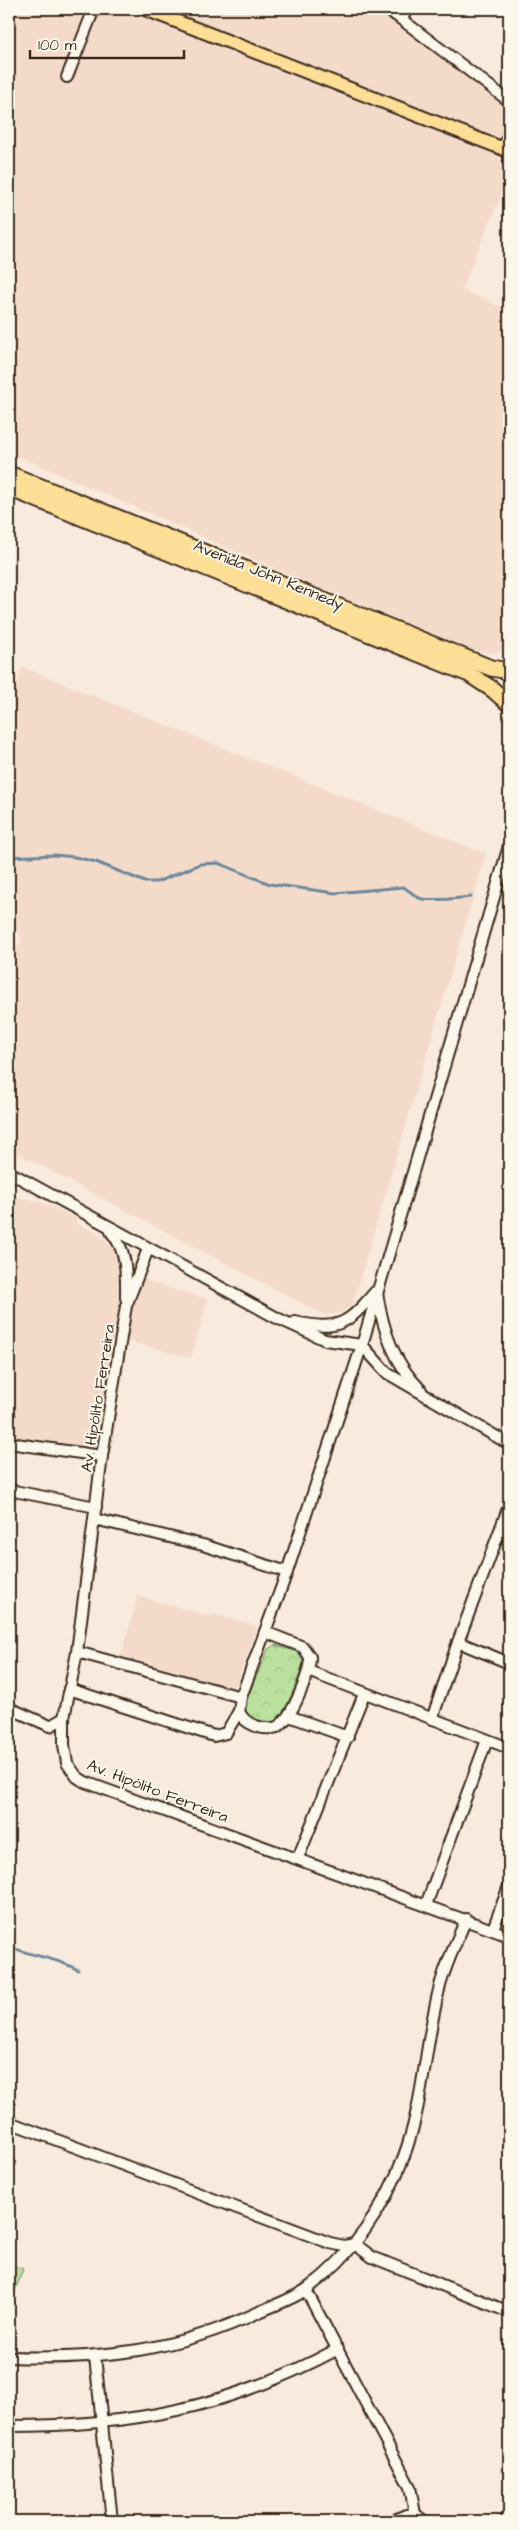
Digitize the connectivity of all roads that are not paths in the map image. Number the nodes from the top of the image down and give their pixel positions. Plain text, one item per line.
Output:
1 (94, 9) edge
2 (145, 9) edge
3 (387, 9) edge
4 (408, 9) edge
5 (401, 19) junction
6 (67, 77) dead end
7 (509, 101) edge
8 (509, 134) edge
9 (506, 150) edge
10 (9, 474) edge
11 (9, 488) edge
12 (509, 671) edge
13 (509, 704) edge
14 (509, 846) edge
15 (9, 1172) edge
16 (103, 1224) junction
17 (148, 1249) junction
18 (377, 1290) junction
19 (126, 1306) junction
20 (277, 1318) junction
21 (362, 1345) junction
22 (430, 1400) junction
23 (9, 1443) edge
24 (509, 1444) edge
25 (102, 1456) junction
26 (9, 1490) edge
27 (509, 1506) edge
28 (96, 1507) junction
29 (94, 1519) junction
30 (286, 1572) junction
31 (265, 1632) junction
32 (458, 1642) junction
33 (77, 1652) junction
34 (509, 1662) edge
35 (308, 1671) junction
36 (69, 1689) junction
37 (364, 1694) junction
38 (241, 1697) junction
39 (9, 1708) edge
40 (238, 1711) junction
41 (289, 1716) junction
42 (64, 1718) junction
43 (432, 1719) junction
44 (348, 1737) junction
45 (487, 1740) junction
46 (509, 1748) edge
47 (298, 1858) junction
48 (509, 1886) edge
49 (426, 1905) junction
50 (466, 1919) junction
51 (493, 1929) junction
52 (509, 1936) edge
53 (9, 2122) edge
54 (355, 2244) junction
55 (306, 2290) junction
56 (509, 2312) edge
57 (338, 2349) junction
58 (95, 2356) junction
59 (9, 2357) edge
60 (102, 2423) junction
61 (9, 2426) edge
62 (509, 2513) edge
63 (415, 2514) junction
64 (112, 2521) edge
65 (392, 2521) edge
66 (424, 2521) edge
67 (506, 2521) edge

1 - 6 street
2 - 9 main road
3 - 5 street
4 - 5 street
5 - 7 street
8 - 9 street
10 - 12 highway, Avenida John Kennedy
11 - 13 highway, Avenida John Kennedy
14 - 18 street
15 - 16 street
16 - 17 street
16 - 19 street
17 - 19 street
17 - 20 street
18 - 20 street
18 - 21 street
18 - 22 street
19 - 25 street, Av. Hipólito Ferreira
20 - 21 street
21 - 22 street
21 - 30 street
22 - 24 street
23 - 25 street
25 - 28 street, Av. Hipólito Ferreira
26 - 28 street
27 - 32 street
28 - 29 street, Av. Hipólito Ferreira
29 - 30 street
29 - 33 street, Av. Hipólito Ferreira
30 - 31 street
31 - 35 street
31 - 38 street
32 - 34 street
32 - 43 street
33 - 36 street, Av. Hipólito Ferreira
33 - 38 street
35 - 37 street
35 - 41 street
36 - 40 street
36 - 42 street, Av. Hipólito Ferreira
37 - 43 street
37 - 44 street
38 - 40 street
39 - 42 street
40 - 41 street
41 - 44 street
42 - 47 street, Av. Hipólito Ferreira
43 - 45 street
44 - 47 street
45 - 46 street
45 - 49 street
47 - 49 street, Av. Hipólito Ferreira
48 - 51 street
49 - 50 street, Av. Hipólito Ferreira
50 - 51 street, Av. Hipólito Ferreira
50 - 54 street
51 - 52 street, Av. Hipólito Ferreira
53 - 54 street
54 - 55 street
54 - 56 street
55 - 57 street
55 - 58 street
57 - 60 street
57 - 63 street
58 - 59 street
58 - 60 street
60 - 61 street
60 - 64 street
62 - 67 street
63 - 65 street
63 - 66 street

